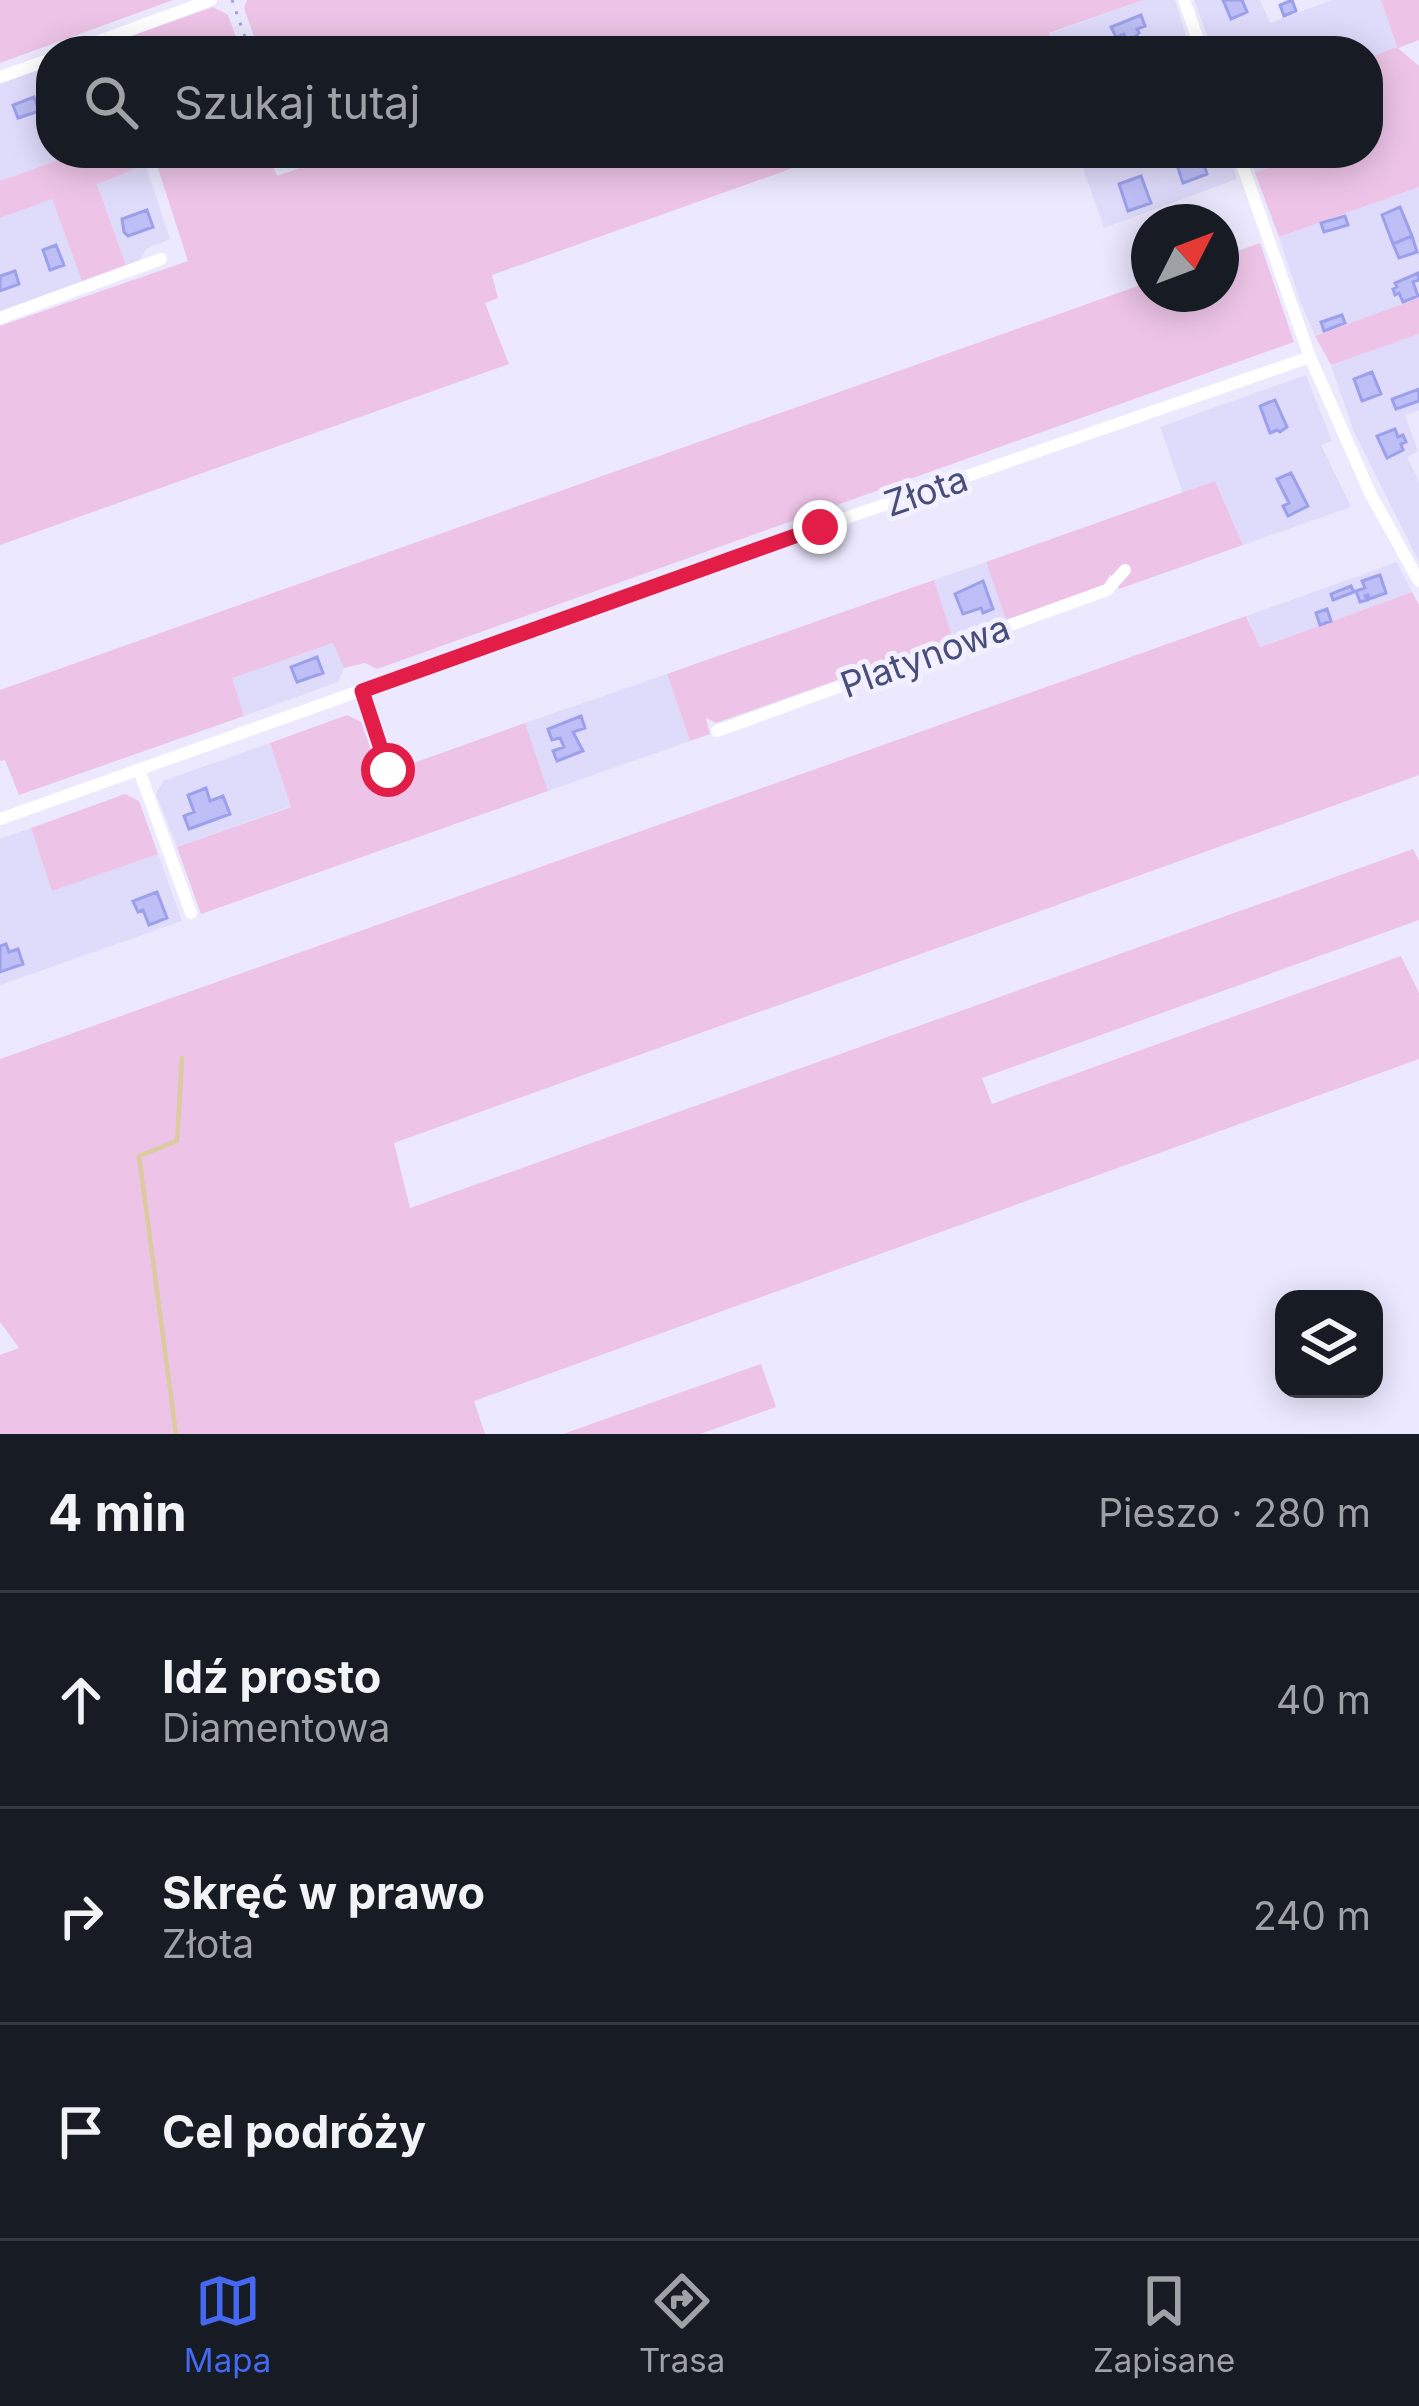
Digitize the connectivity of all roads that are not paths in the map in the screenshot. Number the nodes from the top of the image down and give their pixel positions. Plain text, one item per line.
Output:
1 (211, 0) edge
2 (1184, 0) edge
3 (113, 36) edge
4 (1197, 36) edge
5 (36, 64) edge
6 (0, 77) edge
7 (1243, 168) edge
8 (160, 259) dead end
9 (0, 317) edge
10 (1310, 357) junction
11 (1126, 570) dead end
12 (1419, 581) edge
13 (717, 731) dead end
14 (139, 770) junction
15 (0, 819) edge
16 (191, 914) dead end

1 - 3 street
2 - 4 street
5 - 6 street
7 - 10 street
8 - 9 street
10 - 12 street
10 - 14 street, Złota
11 - 13 street, Platynowa
14 - 15 street, Złota
14 - 16 street

